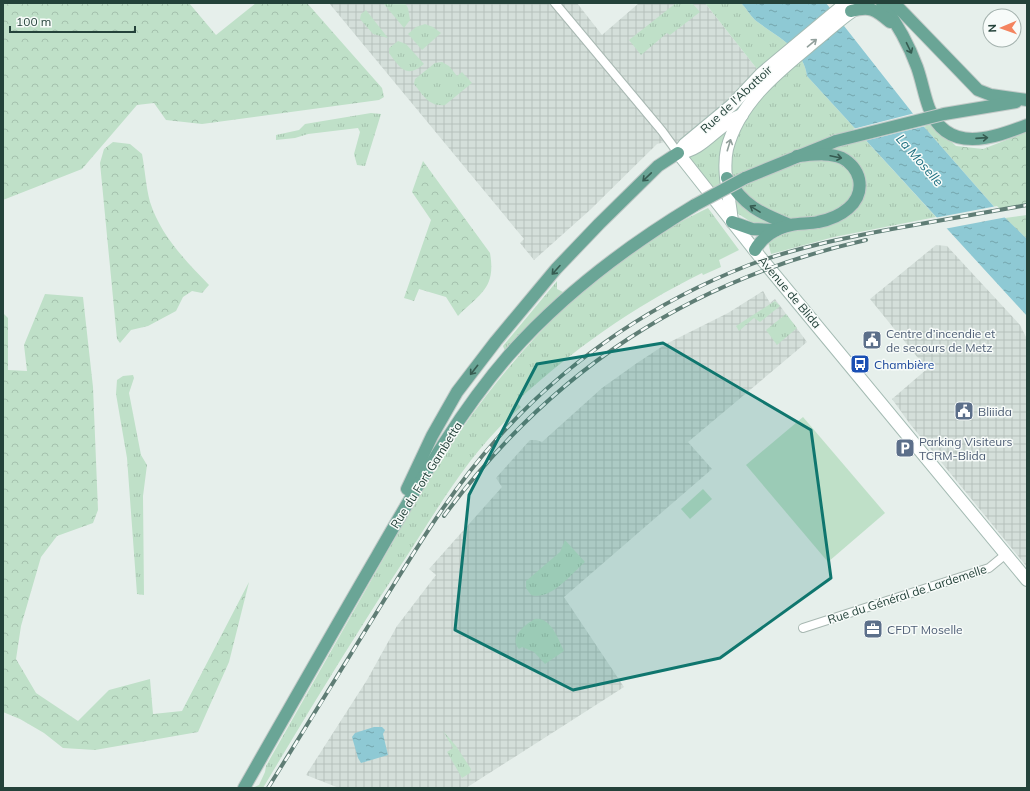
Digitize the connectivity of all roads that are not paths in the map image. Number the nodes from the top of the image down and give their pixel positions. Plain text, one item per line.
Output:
1 (555, 3) edge
2 (866, 3) edge
3 (882, 3) edge
4 (894, 3) edge
5 (852, 6) edge
6 (897, 28) junction
7 (780, 65) junction
8 (1027, 100) edge
9 (742, 115) junction
10 (1027, 125) edge
11 (678, 153) junction
12 (797, 156) junction
13 (727, 178) junction
14 (732, 222) junction
15 (790, 225) junction
16 (776, 230) junction
17 (755, 250) junction
18 (1006, 554) junction
19 (367, 573) junction
20 (1027, 580) edge
21 (803, 628) dead end
22 (244, 788) edge

1 - 11 street, Avenue de Blida
2 - 5 main road
3 - 6 main road
4 - 8 main road
5 - 6 main road
5 - 7 main road
6 -> 10 main road
7 - 9 main road, Rue de l'Abattoir
7 - 11 main road, Rue de l'Abattoir
8 - 12 main road, Rue du Fort Gambetta, bridge
9 - 11 main road
13 -> 9 main road, Rue de l'Abattoir
11 - 14 main road, Avenue de Blida
11 -> 19 main road
12 -> 15 main road
12 - 19 main road, Rue du Fort Gambetta, bridge
13 - 14 main road, Rue de l'Abattoir
15 -> 13 main road
14 - 16 main road
14 - 17 main road, Avenue de Blida
15 - 16 main road
16 - 17 main road
17 - 18 main road, Avenue de Blida
18 - 20 main road, Avenue de Blida
18 - 21 street, Rue du Général de Lardemelle
19 - 22 main road, Rue du Fort Gambetta

